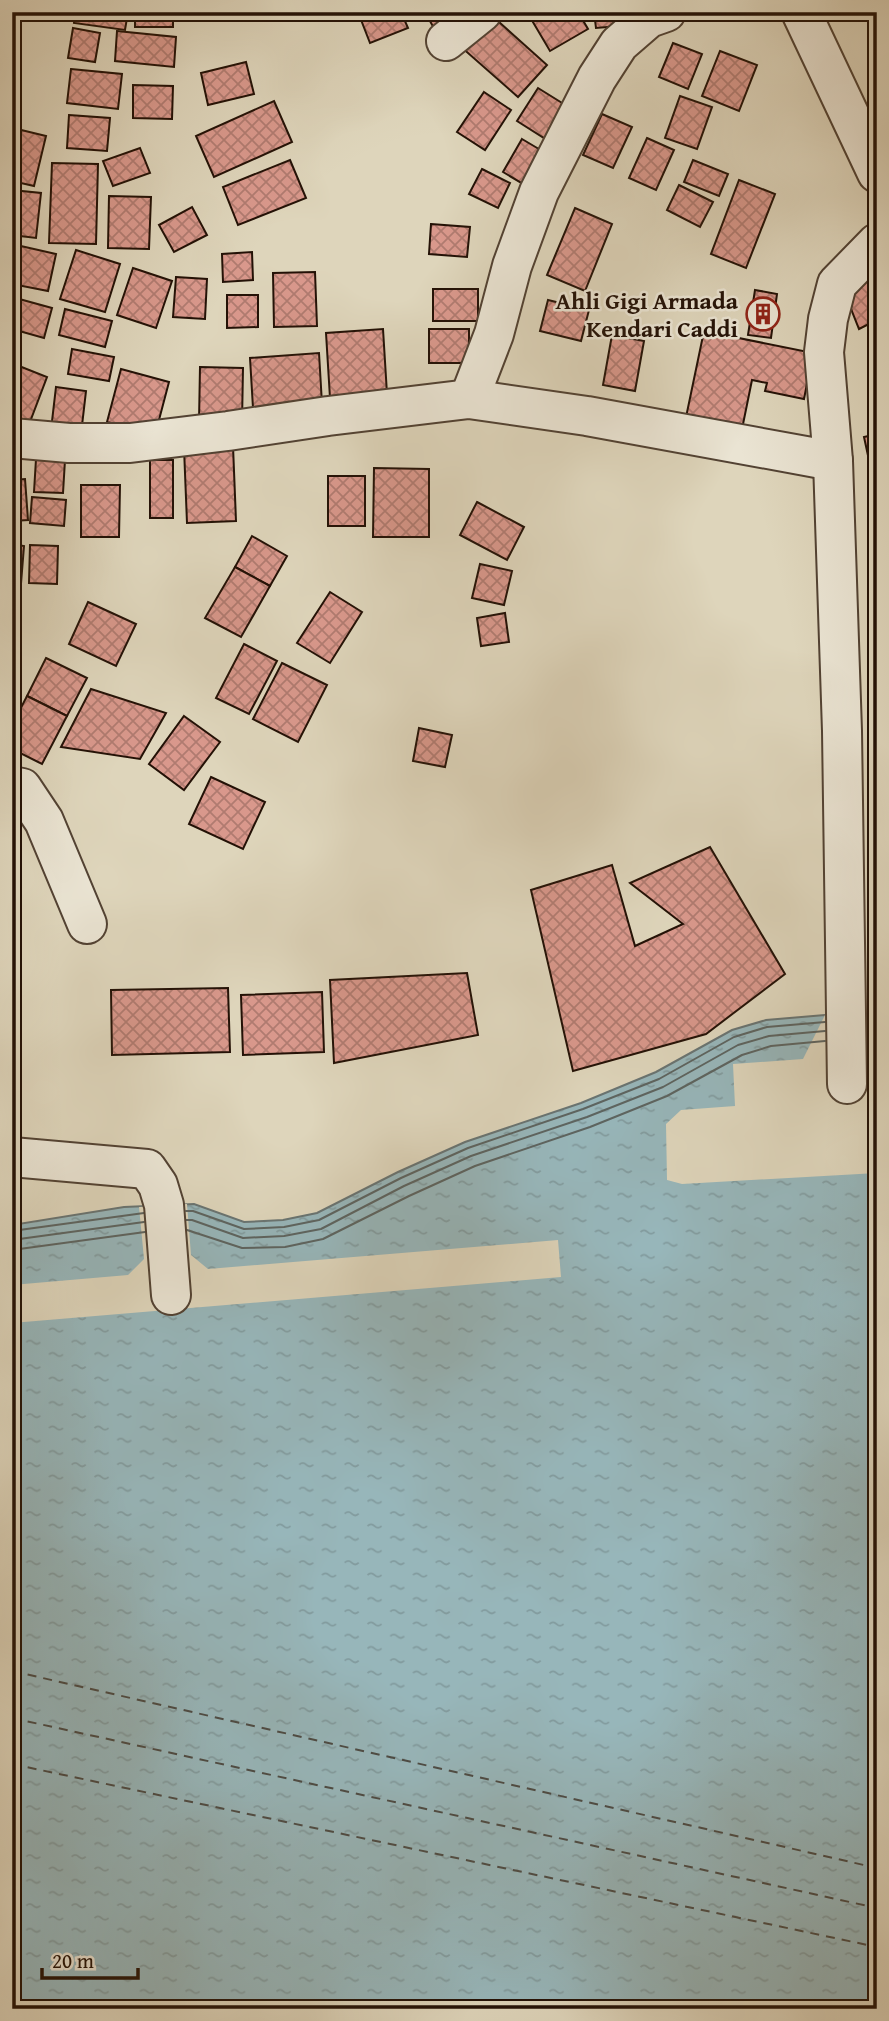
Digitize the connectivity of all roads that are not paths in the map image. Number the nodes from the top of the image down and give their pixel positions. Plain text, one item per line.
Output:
1 (482, 12) edge
2 (666, 12) edge
3 (801, 12) edge
4 (446, 41) dead end
5 (877, 173) edge
6 (877, 243) edge
7 (470, 399) junction
8 (12, 438) edge
9 (833, 461) junction
10 (12, 786) edge
11 (87, 924) dead end
12 (847, 1084) dead end
13 (12, 1157) edge
14 (171, 1295) dead end

1 - 4 street
2 - 7 street
3 - 5 street
6 - 9 street
7 - 8 street
7 - 9 street
9 - 12 street
10 - 11 street
13 - 14 street

